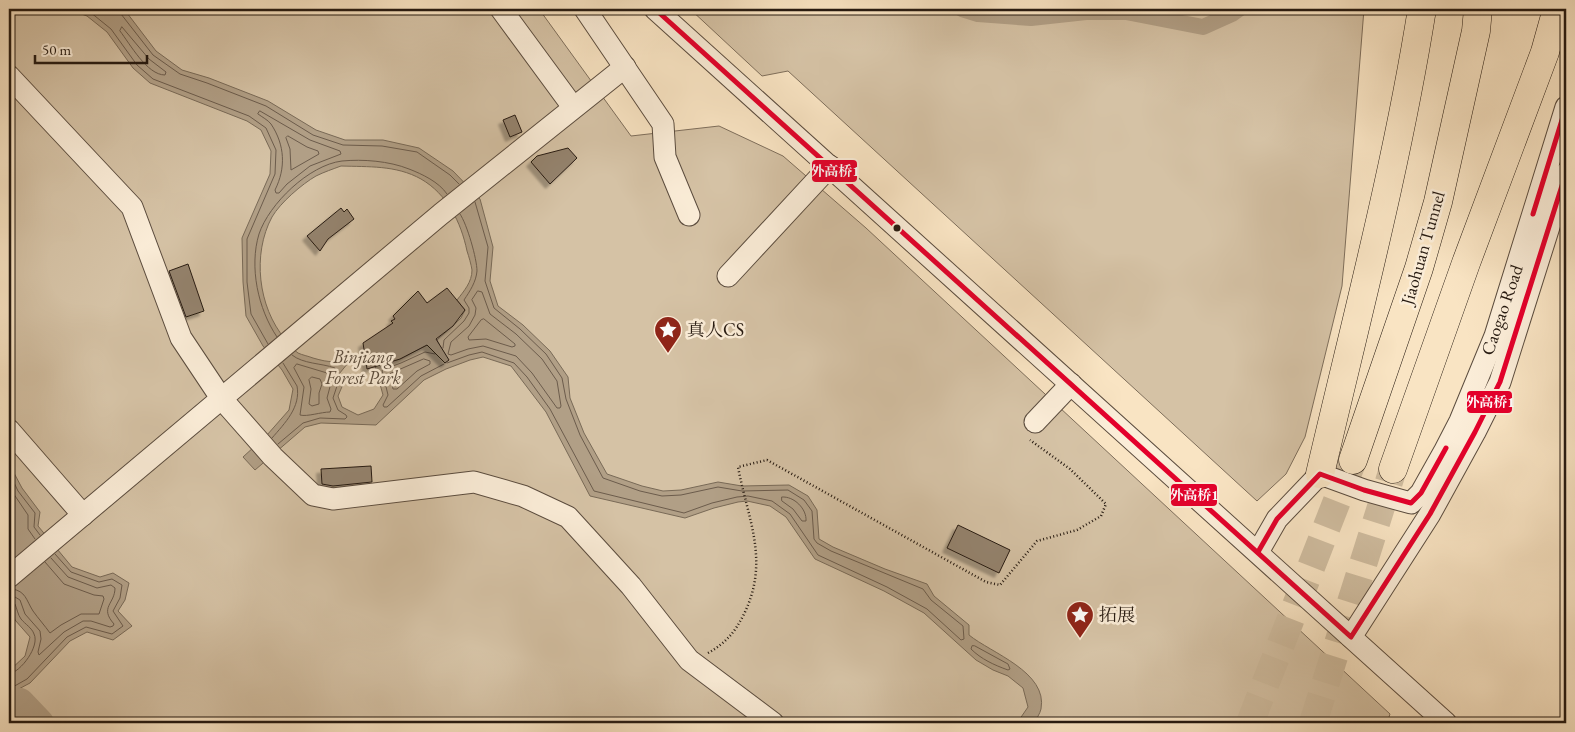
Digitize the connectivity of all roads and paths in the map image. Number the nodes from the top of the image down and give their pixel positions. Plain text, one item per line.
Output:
1 (501, 9) edge
2 (585, 9) edge
3 (655, 9) edge
4 (1422, 9) edge
5 (1557, 9) edge
6 (1477, 20) edge
7 (625, 67) junction
8 (9, 76) edge
9 (573, 107) junction
10 (1566, 107) edge
11 (830, 166) junction
12 (1566, 173) edge
13 (689, 215) dead end
14 (728, 276) dead end
15 (1071, 384) junction
16 (221, 398) junction
17 (1030, 429) joint
18 (9, 430) edge
19 (1353, 460) tunnel mouth
20 (1393, 469) tunnel mouth
21 (1320, 474) junction
22 (1411, 503) junction
23 (1430, 514) junction
24 (83, 515) junction
25 (1258, 552) junction
26 (9, 577) edge
27 (1351, 637) junction
28 (691, 662) junction
29 (773, 723) edge
30 (1446, 723) edge

1 - 9 street
2 - 7 street
3 - 11 street
4 - 21 highway
5 - 20 highway
6 - 19 highway, Jiaohuan Tunnel
7 - 9 street
7 - 13 street
8 - 16 street
9 - 16 street
10 - 22 street, Caogao Road
11 - 14 street
11 - 15 street
12 - 23 street, Caogao Road
15 - 17 street
15 - 25 street
16 - 24 street
16 - 28 street
17 - 28 path
18 - 24 street
21 - 22 street
21 - 25 street
22 - 23 street
23 - 27 street, Caogao Road
24 - 26 street
25 - 27 street
27 - 30 street
28 - 29 street

